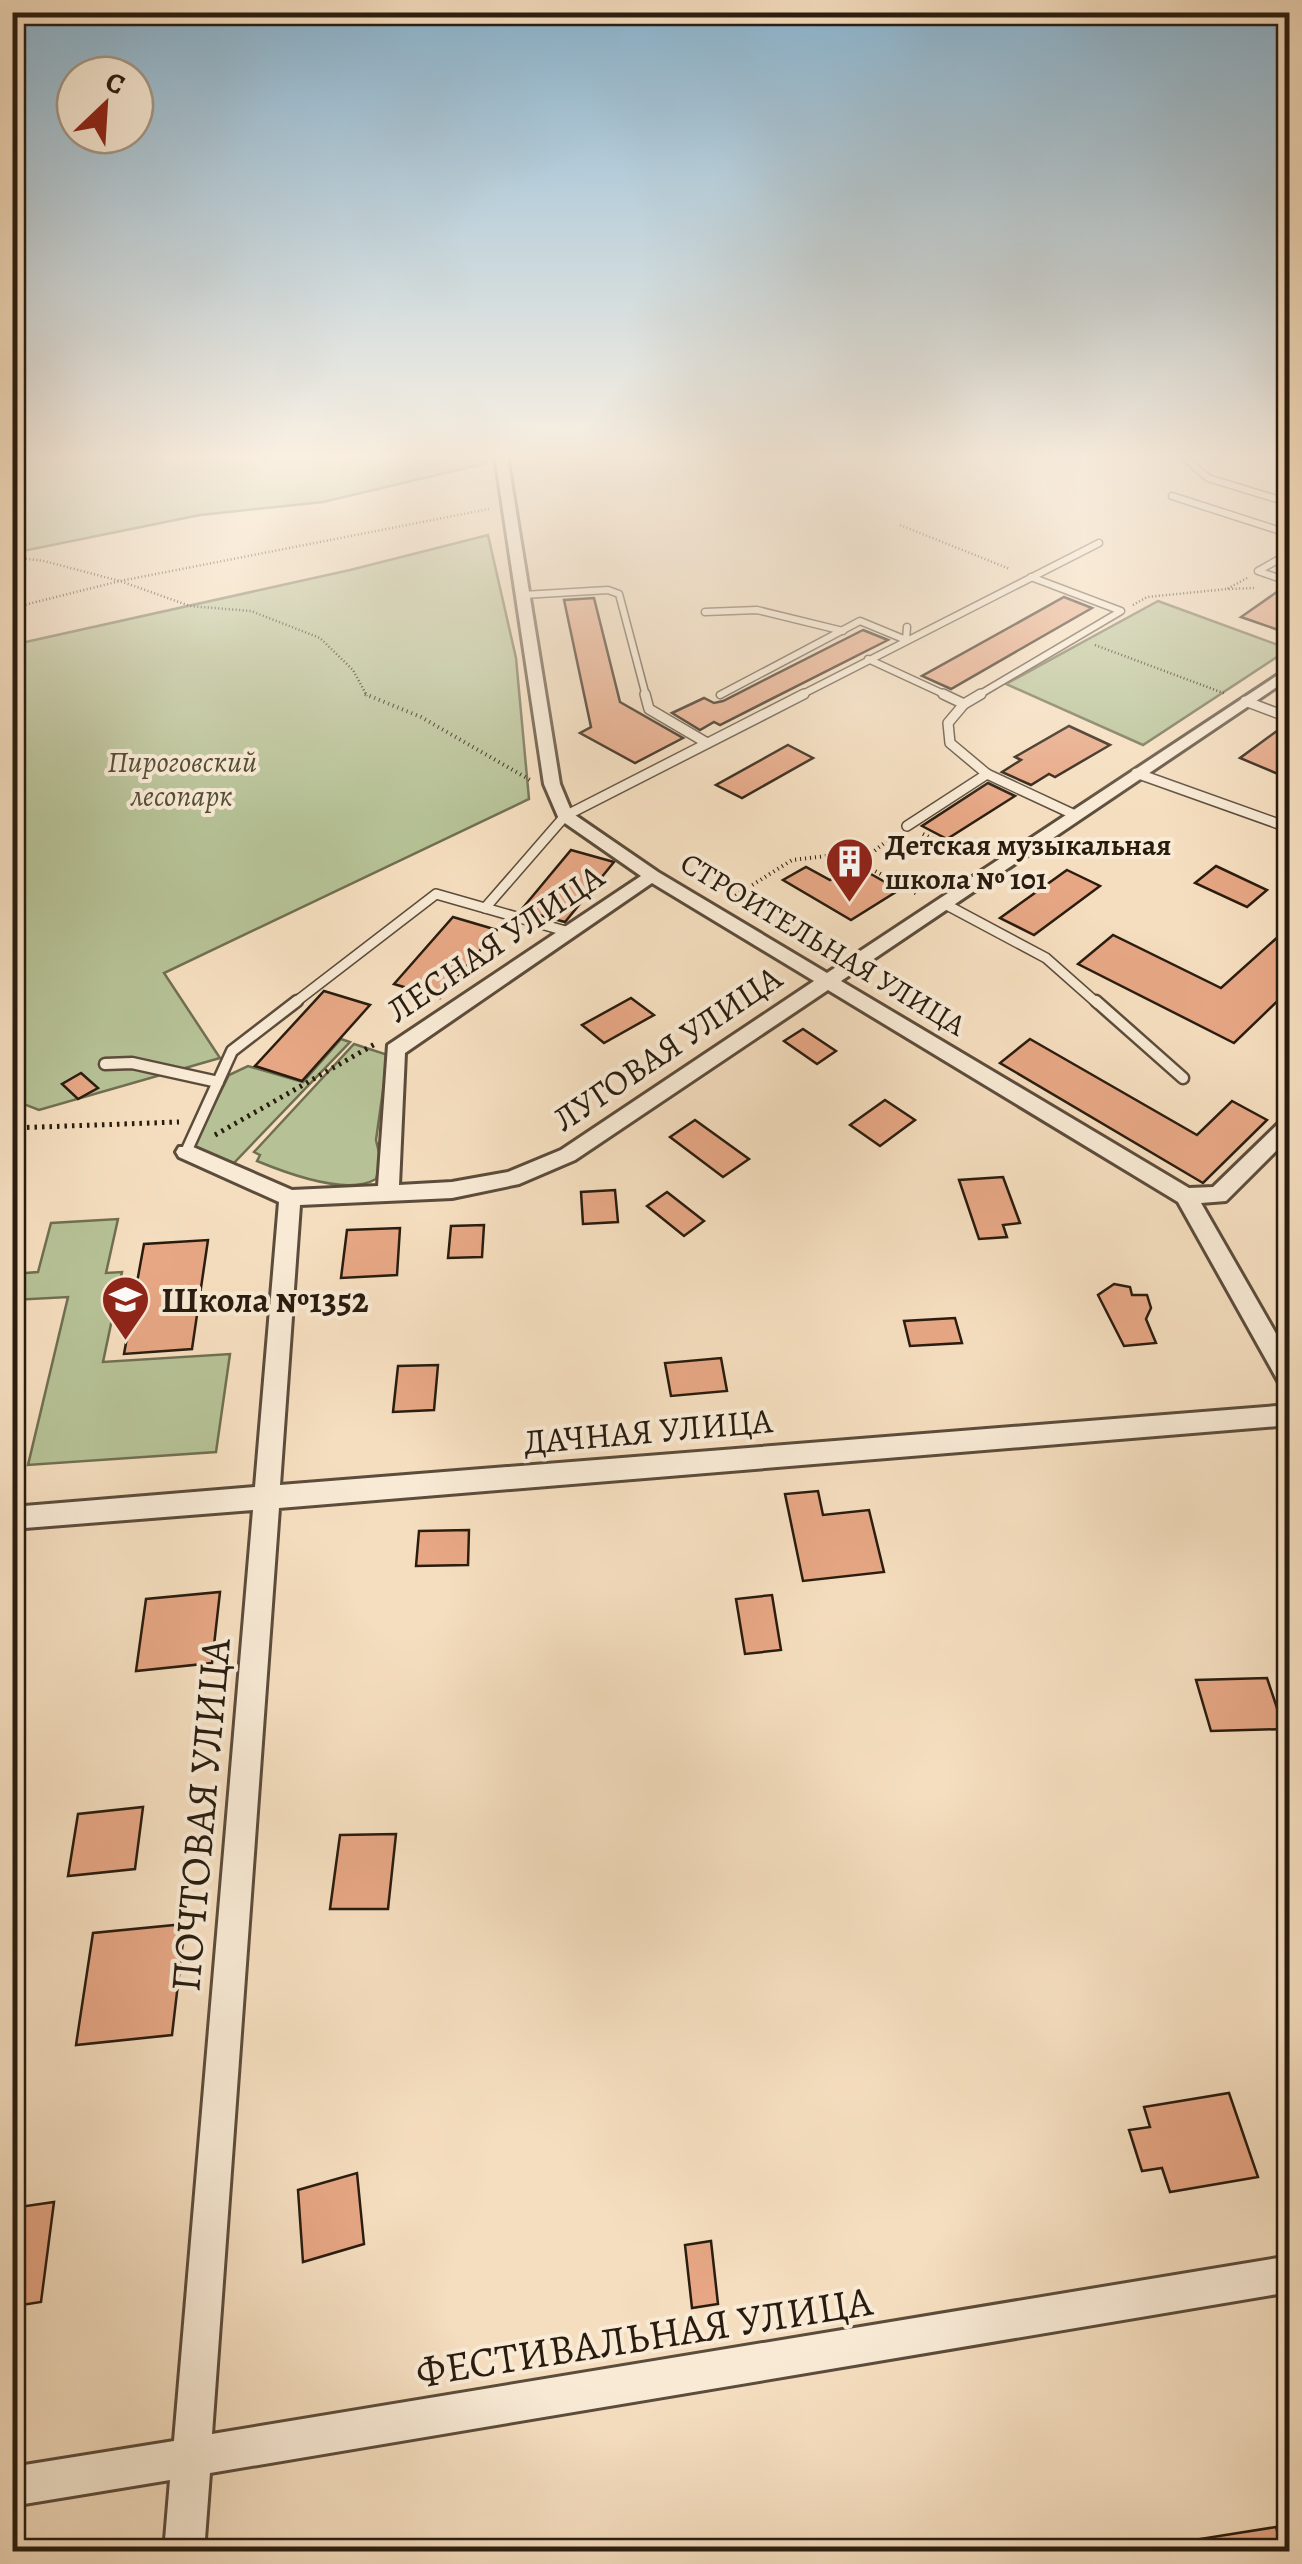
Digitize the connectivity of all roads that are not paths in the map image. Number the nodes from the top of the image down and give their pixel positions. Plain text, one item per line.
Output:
1 (520, 576) edge
2 (1036, 576) edge
3 (1032, 578) junction
4 (523, 595) junction
5 (705, 612) dead end
6 (907, 626) dead end
7 (843, 630) junction
8 (906, 640) junction
9 (868, 660) junction
10 (1290, 671) edge
11 (720, 695) dead end
12 (1245, 701) junction
13 (964, 704) junction
14 (1290, 718) edge
15 (706, 743) junction
16 (1136, 773) junction
17 (987, 774) junction
18 (1075, 815) junction
19 (566, 816) junction
20 (907, 826) road end
21 (1290, 828) edge
22 (652, 876) junction
23 (944, 903) junction
24 (486, 908) junction
25 (570, 932) junction
26 (826, 980) junction
27 (105, 1064) dead end
28 (1182, 1078) dead end
29 (218, 1082) junction
30 (1290, 1124) edge
31 (186, 1152) joint
32 (388, 1194) junction
33 (1186, 1196) junction
34 (290, 1198) junction
35 (1290, 1381) edge
36 (1290, 1415) edge
37 (269, 1497) junction
38 (12, 1518) edge
39 (1290, 2274) edge
40 (191, 2458) junction
41 (12, 2487) edge
42 (184, 2552) edge

1 - 4 street
2 - 3 lane
3 - 8 lane
3 - 13 lane
4 - 15 lane
4 - 19 street
5 - 7 lane
6 - 8 lane
7 - 8 lane
7 - 11 lane
8 - 9 lane
9 - 13 lane
9 - 15 lane
10 - 12 street, ЛУГОВАЯ УЛИЦА
12 - 14 lane
12 - 16 street, ЛУГОВАЯ УЛИЦА
13 - 17 lane
15 - 19 lane
16 - 18 street, ЛУГОВАЯ УЛИЦА
16 - 21 lane
17 - 18 lane
17 - 20 lane
18 - 23 street, ЛУГОВАЯ УЛИЦА
19 - 22 street, СТРОИТЕЛЬНАЯ УЛИЦА
19 - 24 lane
22 - 25 street, ЛЕСНАЯ УЛИЦА
22 - 26 street, СТРОИТЕЛЬНАЯ УЛИЦА
23 - 26 street, ЛУГОВАЯ УЛИЦА
23 - 28 lane
24 - 25 lane
24 - 29 lane
25 - 32 street, ЛЕСНАЯ УЛИЦА
26 - 32 street, ЛУГОВАЯ УЛИЦА
26 - 33 street, СТРОИТЕЛЬНАЯ УЛИЦА
27 - 29 lane
29 - 31 lane
30 - 33 street
31 - 34 street
32 - 34 street, ЛУГОВАЯ УЛИЦА
33 - 35 street, СТРОИТЕЛЬНАЯ УЛИЦА
34 - 37 street, ПОЧТОВАЯ УЛИЦА
36 - 37 street, ДАЧНАЯ УЛИЦА
37 - 38 street, ДАЧНАЯ УЛИЦА
37 - 40 street, ПОЧТОВАЯ УЛИЦА
39 - 40 street, ФЕСТИВАЛЬНАЯ УЛИЦА
40 - 41 street, ФЕСТИВАЛЬНАЯ УЛИЦА
40 - 42 street, ПОЧТОВАЯ УЛИЦА

